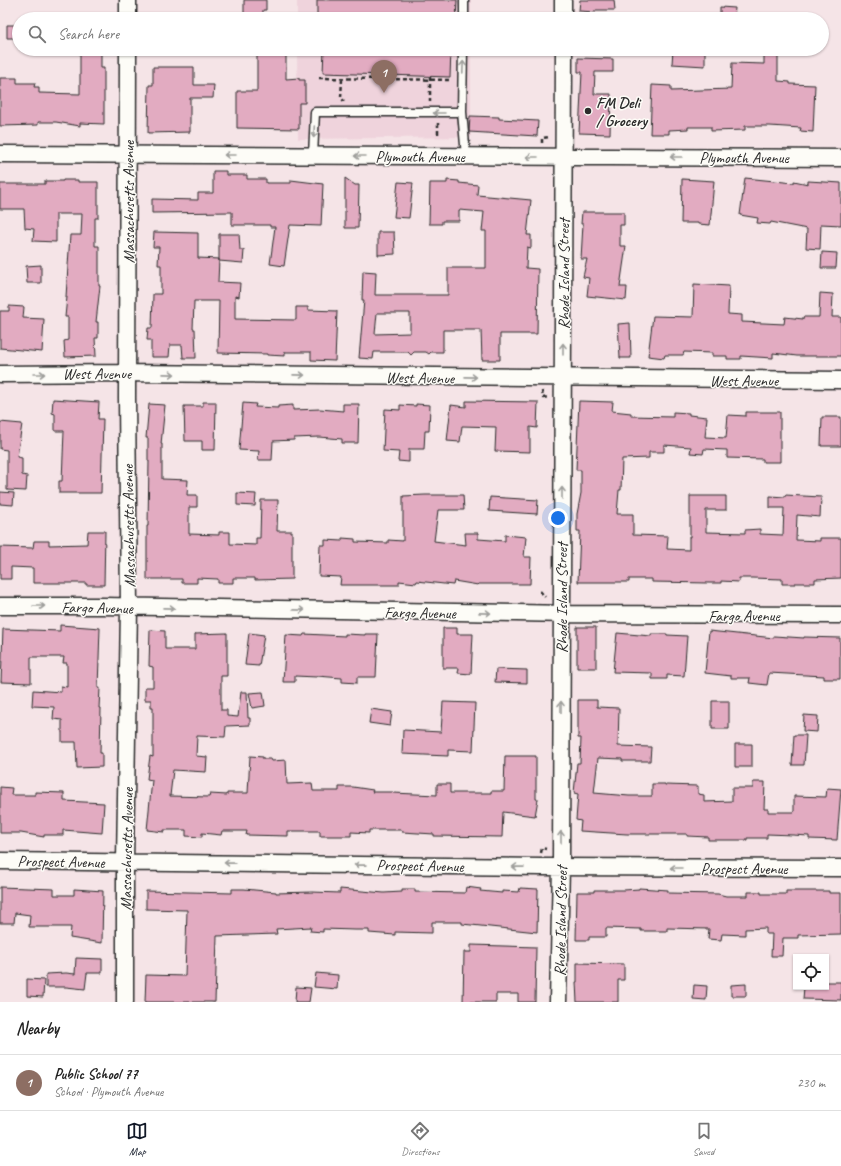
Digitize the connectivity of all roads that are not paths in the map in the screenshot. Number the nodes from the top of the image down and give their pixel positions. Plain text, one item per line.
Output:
1 (128, 0) edge
2 (464, 0) edge
3 (563, 0) edge
4 (128, 12) edge
5 (464, 12) edge
6 (563, 12) edge
7 (128, 56) edge
8 (463, 56) edge
9 (564, 56) edge
10 (462, 112) junction
11 (0, 154) edge
12 (128, 155) junction
13 (313, 156) junction
14 (466, 156) junction
15 (564, 157) junction
16 (841, 158) edge
17 (127, 373) junction
18 (0, 374) edge
19 (563, 378) junction
20 (841, 380) edge
21 (0, 606) edge
22 (129, 607) junction
23 (561, 614) junction
24 (841, 615) edge
25 (0, 861) edge
26 (125, 862) junction
27 (560, 867) junction
28 (841, 868) edge
29 (125, 1002) edge
30 (558, 1002) edge

1 - 4 street
2 - 5 lane
3 - 6 street
7 - 12 street, Massachusetts Avenue
10 -> 8 lane
9 - 15 street, Rhode Island Street
10 -> 13 lane
10 - 14 lane
11 - 12 street, Plymouth Avenue
13 -> 12 street, Plymouth Avenue
12 - 17 street, Massachusetts Avenue
14 -> 13 street, Plymouth Avenue
15 -> 14 street, Plymouth Avenue
16 -> 15 street, Plymouth Avenue
19 -> 15 street, Rhode Island Street
18 -> 17 street, West Avenue
17 -> 19 street, West Avenue
17 - 22 street, Massachusetts Avenue
19 - 20 street, West Avenue
23 -> 19 street, Rhode Island Street
21 -> 22 street, Fargo Avenue
22 -> 23 street, Fargo Avenue
22 - 26 street, Massachusetts Avenue
23 - 24 street, Fargo Avenue
27 -> 23 street, Rhode Island Street
25 - 26 street, Prospect Avenue
27 -> 26 street, Prospect Avenue
26 - 29 street, Massachusetts Avenue
28 -> 27 street, Prospect Avenue
27 - 30 street, Rhode Island Street

